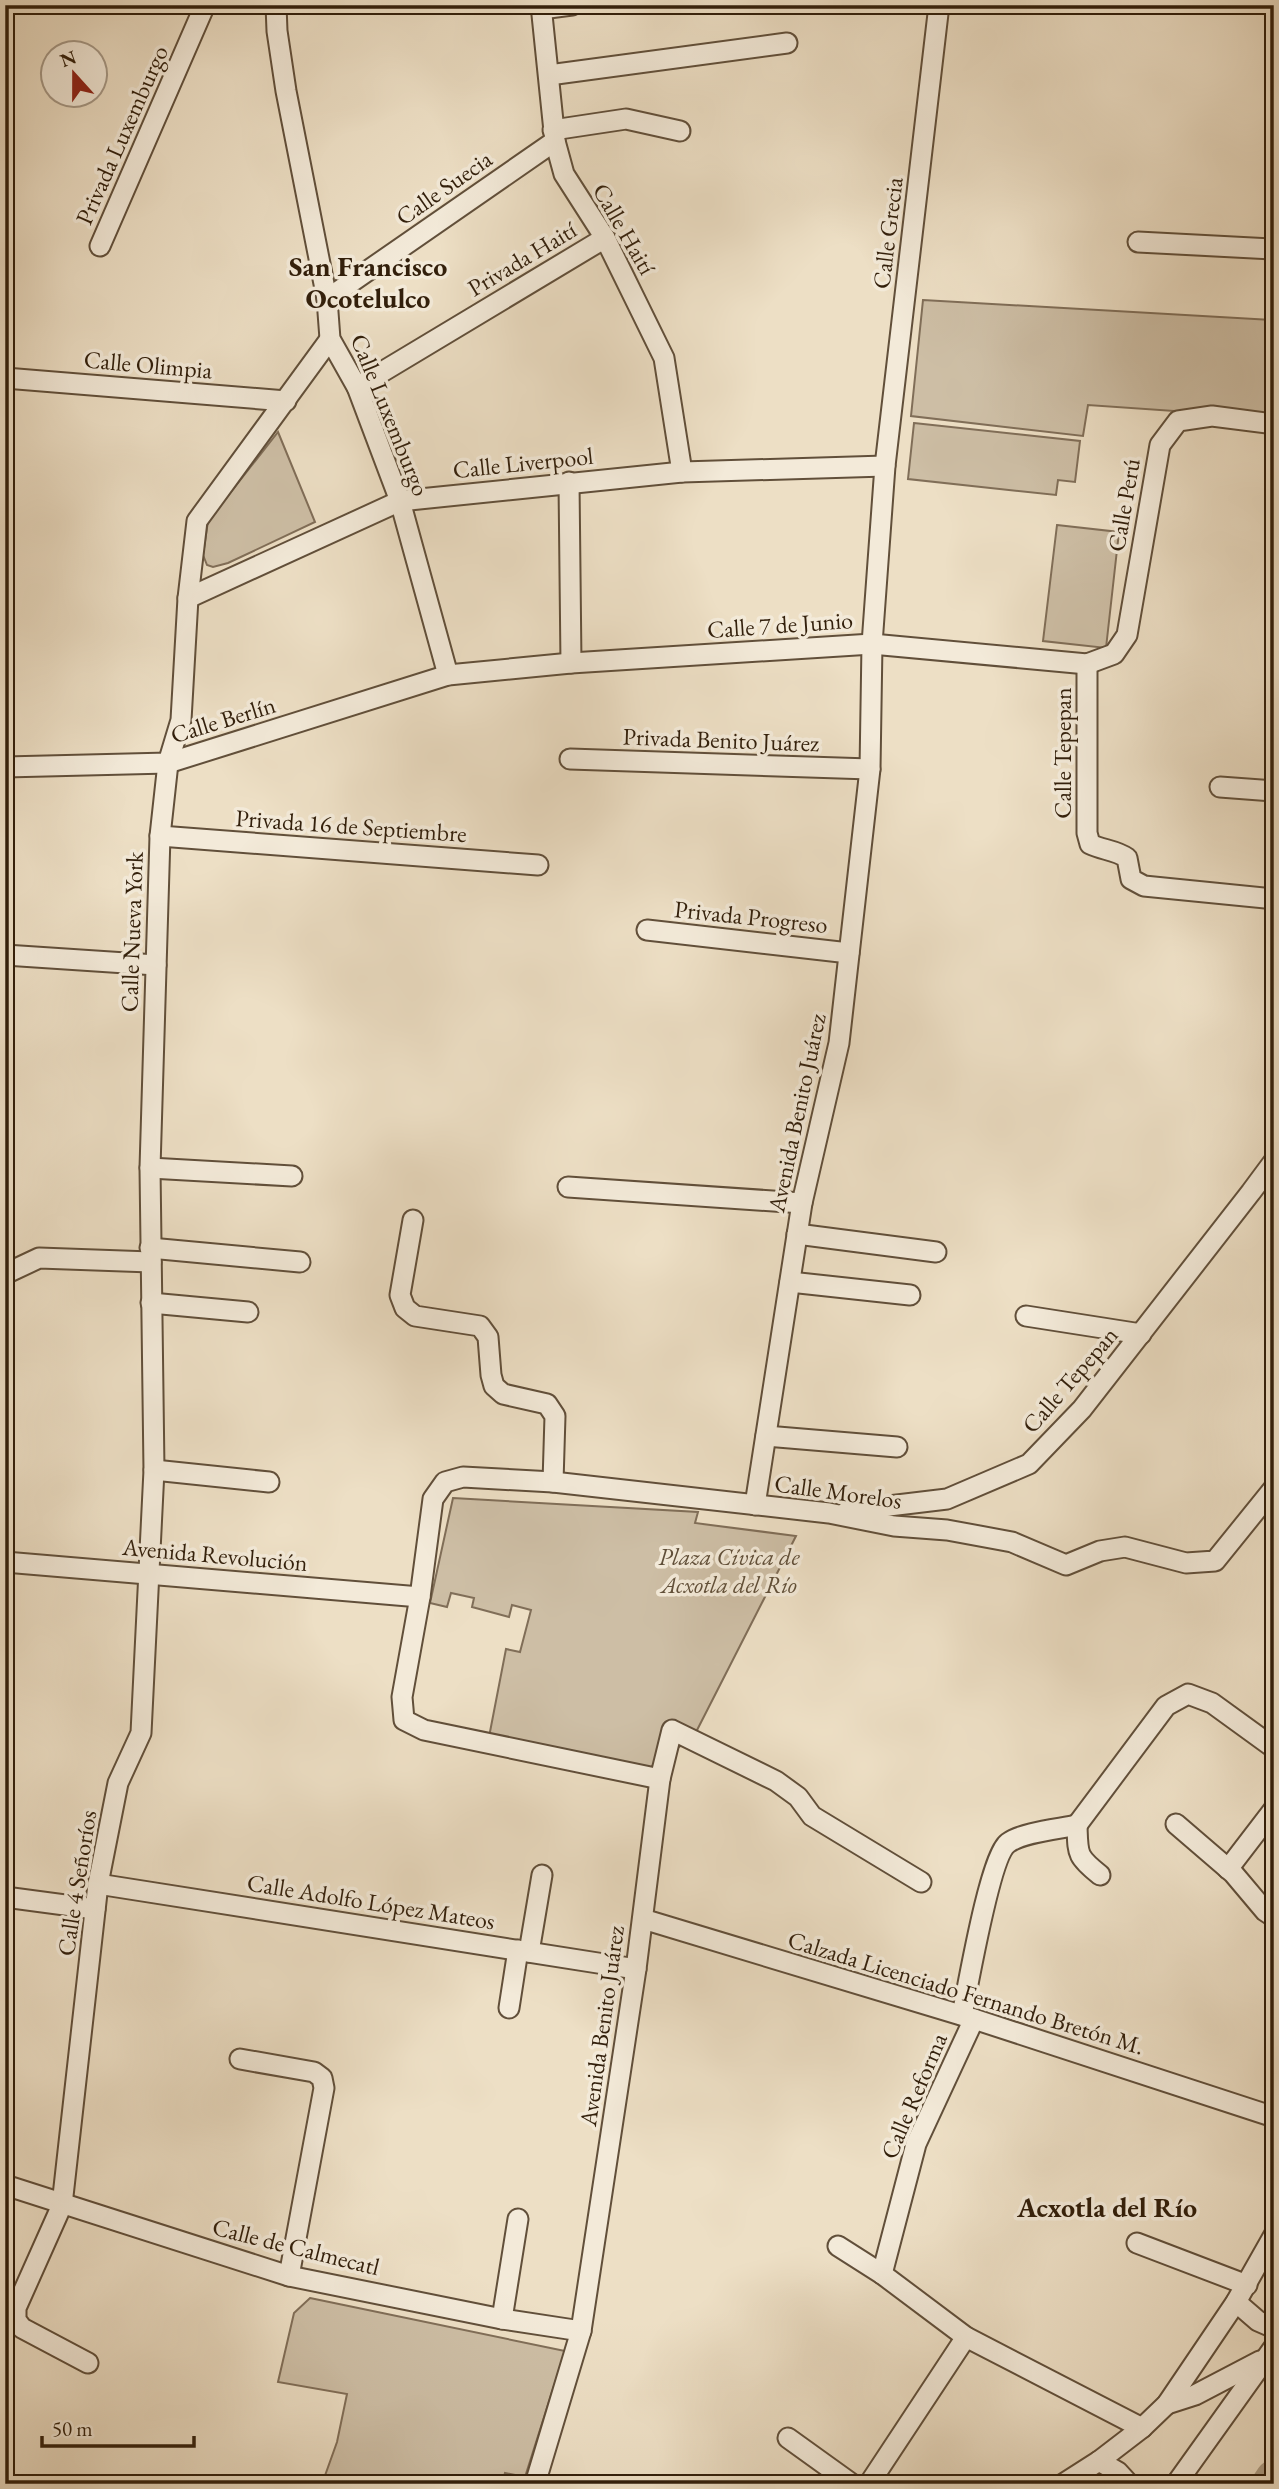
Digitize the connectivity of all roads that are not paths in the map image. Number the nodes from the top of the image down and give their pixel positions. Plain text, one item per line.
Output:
1 (205, 5) edge
2 (276, 5) edge
3 (572, 5) edge
4 (939, 5) edge
5 (541, 7) edge
6 (787, 43) dead end
7 (549, 75) junction
8 (680, 131) dead end
9 (554, 135) junction
10 (605, 237) junction
11 (1138, 242) dead end
12 (100, 246) dead end
13 (1274, 249) edge
14 (327, 299) junction
15 (330, 340) junction
16 (5, 378) edge
17 (357, 387) junction
18 (286, 401) junction
19 (1274, 424) edge
20 (886, 466) junction
21 (682, 472) junction
22 (569, 482) junction
23 (400, 501) junction
24 (188, 598) junction
25 (872, 644) junction
26 (1114, 654) joint
27 (571, 663) junction
28 (1087, 664) junction
29 (448, 675) junction
30 (570, 759) dead end
31 (168, 763) junction
32 (5, 767) edge
33 (870, 769) junction
34 (1220, 787) dead end
35 (1274, 791) edge
36 (160, 836) junction
37 (538, 864) dead end
38 (1274, 899) edge
39 (647, 930) dead end
40 (849, 953) junction
41 (5, 955) edge
42 (156, 965) junction
43 (1274, 1161) edge
44 (150, 1168) junction
45 (292, 1176) dead end
46 (568, 1187) dead end
47 (802, 1203) junction
48 (413, 1220) dead end
49 (797, 1234) junction
50 (936, 1252) dead end
51 (151, 1255) junction
52 (300, 1262) dead end
53 (5, 1274) edge
54 (790, 1282) junction
55 (910, 1295) dead end
56 (151, 1303) junction
57 (248, 1311) dead end
58 (1026, 1315) dead end
59 (1141, 1334) junction
60 (766, 1436) junction
61 (897, 1447) dead end
62 (154, 1470) junction
63 (270, 1482) dead end
64 (553, 1482) junction
65 (1274, 1488) edge
66 (755, 1505) junction
67 (829, 1513) junction
68 (5, 1562) edge
69 (149, 1573) junction
70 (420, 1597) junction
71 (1274, 1748) edge
72 (660, 1779) junction
73 (1274, 1809) edge
74 (1176, 1824) dead end
75 (1077, 1825) junction
76 (1228, 1869) junction
77 (542, 1875) dead end
78 (1100, 1875) dead end
79 (921, 1882) dead end
80 (98, 1884) junction
81 (5, 1897) edge
82 (95, 1909) junction
83 (1274, 1917) edge
84 (643, 1919) junction
85 (524, 1951) junction
86 (636, 1969) junction
87 (509, 2008) dead end
88 (968, 2017) junction
89 (240, 2059) dead end
90 (1274, 2117) edge
91 (5, 2185) edge
92 (62, 2205) junction
93 (518, 2219) dead end
94 (1274, 2235) edge
95 (1137, 2243) dead end
96 (838, 2246) dead end
97 (882, 2274) junction
98 (289, 2276) junction
99 (1247, 2285) junction
100 (1236, 2302) junction
101 (502, 2319) junction
102 (1274, 2328) edge
103 (581, 2331) junction
104 (965, 2337) junction
105 (1269, 2353) edge
106 (88, 2363) dead end
107 (1167, 2404) junction
108 (1142, 2428) junction
109 (788, 2438) dead end
110 (1099, 2461) junction
111 (535, 2484) edge
112 (852, 2484) edge
113 (869, 2484) edge
114 (1063, 2484) edge
115 (1129, 2484) edge
116 (1176, 2484) edge

1 - 12 street, Privada Luxemburgo
2 - 14 street, Calle Luxemburgo
3 - 5 street
4 - 20 street, Calle Grecia
5 - 7 street, Calle Haití
6 - 7 street
7 - 9 street, Calle Haití
8 - 9 street
9 - 10 street, Calle Haití
9 - 14 street, Calle Suecia
10 - 17 street, Privada Haití
10 - 21 street, Calle Haití
11 - 13 street
14 - 15 street, Calle Luxemburgo
15 - 17 street, Calle Luxemburgo
15 - 18 street, Calle Nueva York
16 - 18 street, Calle Olimpia
17 - 23 street, Calle Luxemburgo
18 - 24 street, Calle Nueva York
19 - 26 street, Calle Perú
20 - 21 street, Calle Liverpool
20 - 25 street, Calle Grecia
21 - 22 street, Calle Liverpool
22 - 23 street, Calle Liverpool
22 - 27 street
23 - 24 street, Calle Liverpool
23 - 29 street, Calle Luxemburgo
24 - 31 street, Calle Nueva York
25 - 27 street, Calle 7 de Junio
25 - 28 street, Calle 7 de Junio
25 - 33 street, Avenida Benito Juárez
26 - 28 street, Calle 7 de Junio
27 - 29 street, Calle 7 de Junio
28 - 38 street, Calle Tepepan
29 - 31 street, Calle Berlín
30 - 33 street, Privada Benito Juárez
31 - 32 street, Calle Berlín
31 - 36 street, Calle Nueva York
33 - 40 street, Avenida Benito Juárez
34 - 35 street
36 - 37 street, Privada 16 de Septiembre
36 - 42 street, Calle Nueva York
39 - 40 street, Privada Progreso
40 - 47 street, Avenida Benito Juárez
41 - 42 street
42 - 44 street, Calle Nueva York
43 - 59 street, Calle Tepepan
44 - 45 street
44 - 51 street, Calle Nueva York
46 - 47 street
47 - 49 street, Avenida Benito Juárez
48 - 64 street
49 - 50 street
49 - 54 street, Avenida Benito Juárez
51 - 52 street
51 - 53 street
51 - 56 street, Calle Nueva York
54 - 55 street
54 - 60 street, Avenida Benito Juárez
56 - 57 street
56 - 62 street, Calle Nueva York
58 - 59 street
59 - 67 street, Calle Tepepan
60 - 61 street
60 - 66 street, Avenida Benito Juárez
62 - 63 street
62 - 69 street, Calle Nueva York
64 - 66 street, Calle Morelos
64 - 70 street, Calle Morelos
65 - 67 street, Calle Morelos
66 - 67 street, Calle Morelos
68 - 69 street, Avenida Revolución
69 - 70 street, Avenida Revolución
69 - 80 street, Calle 4 Señoríos
70 - 72 street
71 - 75 street
72 - 79 street, Avenida Benito Juárez
72 - 84 street, Avenida Benito Juárez
73 - 76 street
74 - 76 street
75 - 78 street
75 - 88 street, Calle Reforma
76 - 83 street
77 - 85 street
80 - 82 street, Calle 4 Señoríos
80 - 85 street, Calle Adolfo López Mateos
81 - 82 street
82 - 92 street, Calle 4 Señoríos
84 - 86 street, Avenida Benito Juárez
84 - 88 street, Calzada Licenciado Fernando Bretón M.
85 - 86 street, Calle Adolfo López Mateos
85 - 87 street
86 - 103 street, Avenida Benito Juárez
88 - 90 street, Calzada Licenciado Fernando Bretón M.
88 - 97 street, Calle Reforma
89 - 98 street
91 - 92 street, Calle de Calmecatl
92 - 98 street, Calle de Calmecatl
92 - 106 street, Calle 4 Señoríos
93 - 101 street
94 - 99 street
95 - 99 street
96 - 97 street
97 - 104 street
98 - 101 street, Calle de Calmecatl
99 - 100 street
100 - 102 street
100 - 107 street
101 - 103 street, Calle de Calmecatl
103 - 111 street, Avenida Benito Juárez
104 - 108 street
104 - 113 street
105 - 107 street
105 - 116 street
107 - 108 street
108 - 110 street
109 - 112 street
110 - 114 street
110 - 115 street

